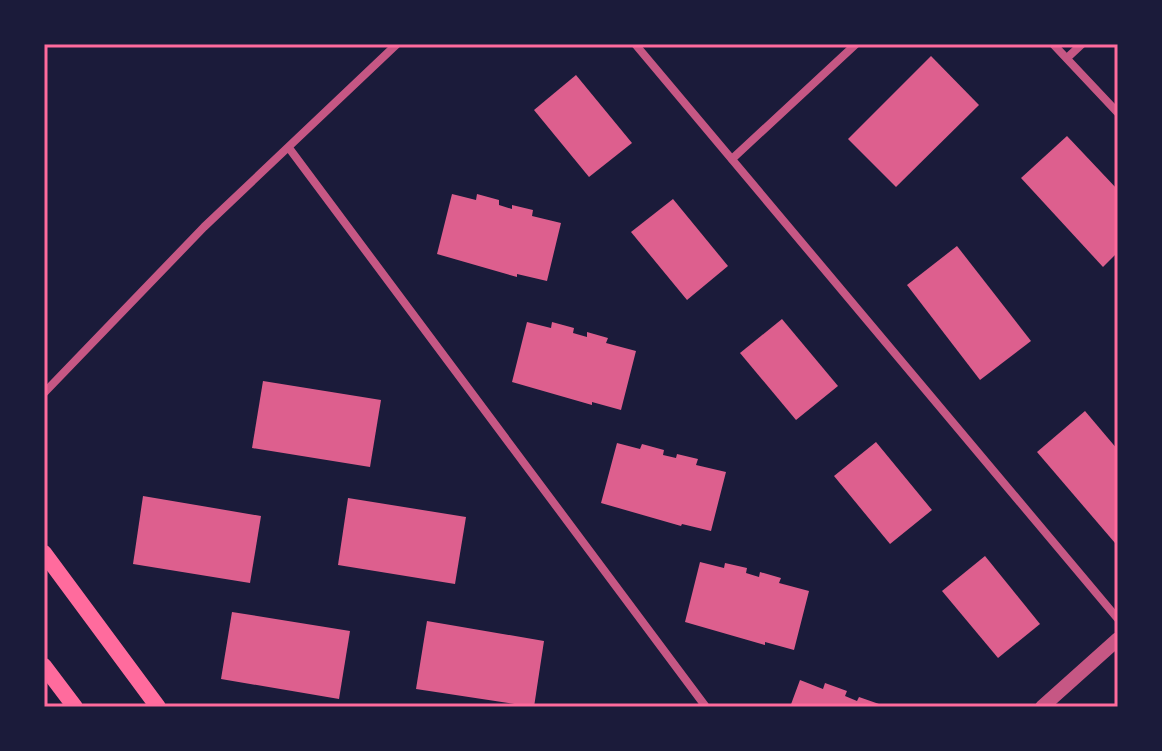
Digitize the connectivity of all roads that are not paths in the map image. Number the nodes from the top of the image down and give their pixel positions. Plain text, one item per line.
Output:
1 (397, 44) edge
2 (635, 44) edge
3 (856, 44) edge
4 (1053, 44) edge
5 (1082, 44) edge
6 (1067, 58) junction
7 (1118, 113) edge
8 (289, 148) junction
9 (732, 159) junction
10 (44, 393) edge
11 (44, 553) edge
12 (1118, 619) edge
13 (1118, 639) edge
14 (44, 666) edge
15 (75, 707) edge
16 (158, 707) edge
17 (706, 707) edge
18 (1042, 707) edge

1 - 8 street
2 - 9 street
3 - 9 street
4 - 6 street
5 - 6 street
6 - 7 street
8 - 10 street
8 - 17 street
9 - 12 street
11 - 16 main road
13 - 18 street
14 - 15 main road

